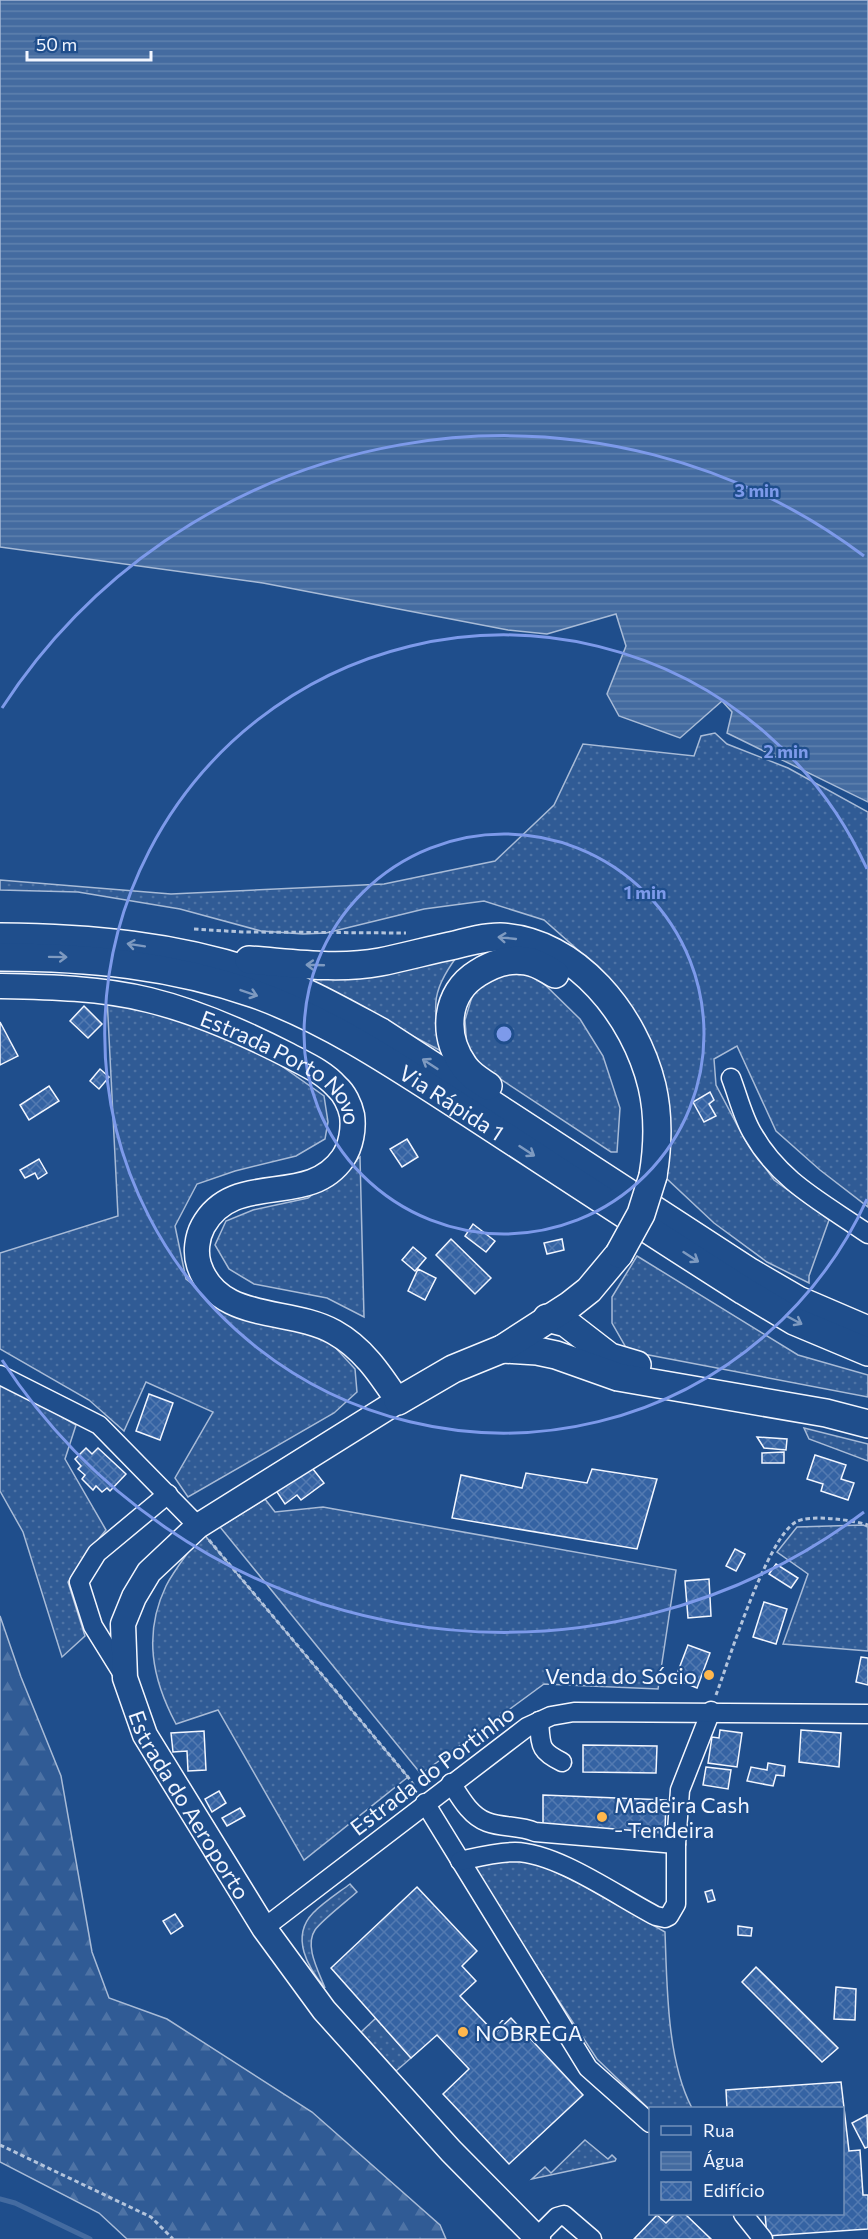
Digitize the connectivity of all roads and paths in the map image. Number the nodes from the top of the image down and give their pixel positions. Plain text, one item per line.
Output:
1 (194, 929) dead end
2 (414, 932) dead end
3 (0, 937) edge
4 (193, 956) junction
5 (0, 957) edge
6 (0, 986) edge
7 (731, 1078) dead end
8 (645, 1171) junction
9 (620, 1187) junction
10 (868, 1234) edge
11 (612, 1249) junction
12 (589, 1290) junction
13 (544, 1313) junction
14 (868, 1330) edge
15 (502, 1349) junction
16 (598, 1349) junction
17 (868, 1353) edge
18 (574, 1361) junction
19 (453, 1370) junction
20 (0, 1375) edge
21 (398, 1401) junction
22 (868, 1410) edge
23 (868, 1424) edge
24 (168, 1494) junction
25 (868, 1525) edge
26 (198, 1526) junction
27 (125, 1678) junction
28 (711, 1711) junction
29 (868, 1714) edge
30 (539, 1721) junction
31 (562, 1762) dead end
32 (451, 1783) junction
33 (424, 1803) junction
34 (676, 1844) junction
35 (460, 1861) junction
36 (264, 1928) junction
37 (649, 2121) edge
38 (0, 2145) edge
39 (744, 2215) edge
40 (537, 2238) edge
41 (173, 2239) edge
42 (592, 2239) edge
43 (763, 2239) edge

1 - 2 path
4 -> 3 highway, Via Rápida 1
8 -> 4 highway
9 -> 4 highway, Via Rápida 1
5 -> 17 highway, Via Rápida 1
6 - 21 main road, Estrada Porto Novo
7 - 10 street
8 - 9 highway
8 - 11 highway, bridge
9 - 14 highway, Via Rápida 1
11 - 12 highway
11 - 13 highway
12 - 13 highway
12 - 16 highway
13 - 15 highway
13 - 16 highway
13 - 18 highway
13 - 19 highway
15 - 18 highway
15 - 19 highway
16 - 22 highway
18 - 23 highway
19 - 21 highway
20 - 24 street
21 - 26 main road, Estrada do Aeroporto
24 - 26 street
24 - 27 street
25 - 28 path
26 - 27 main road, Estrada do Aeroporto
26 - 33 path
27 - 36 main road, Estrada do Aeroporto
28 - 29 street, Estrada do Portinho
28 - 30 street, Estrada do Portinho
28 - 34 street
30 - 31 street
30 - 32 street, Estrada do Portinho
32 - 33 street, Estrada do Portinho
32 - 34 street
33 - 35 street
33 - 36 street, Estrada do Portinho
34 - 35 street
35 - 37 street
36 - 40 main road, Estrada do Aeroporto
38 - 41 path
39 - 43 street
40 - 42 street

